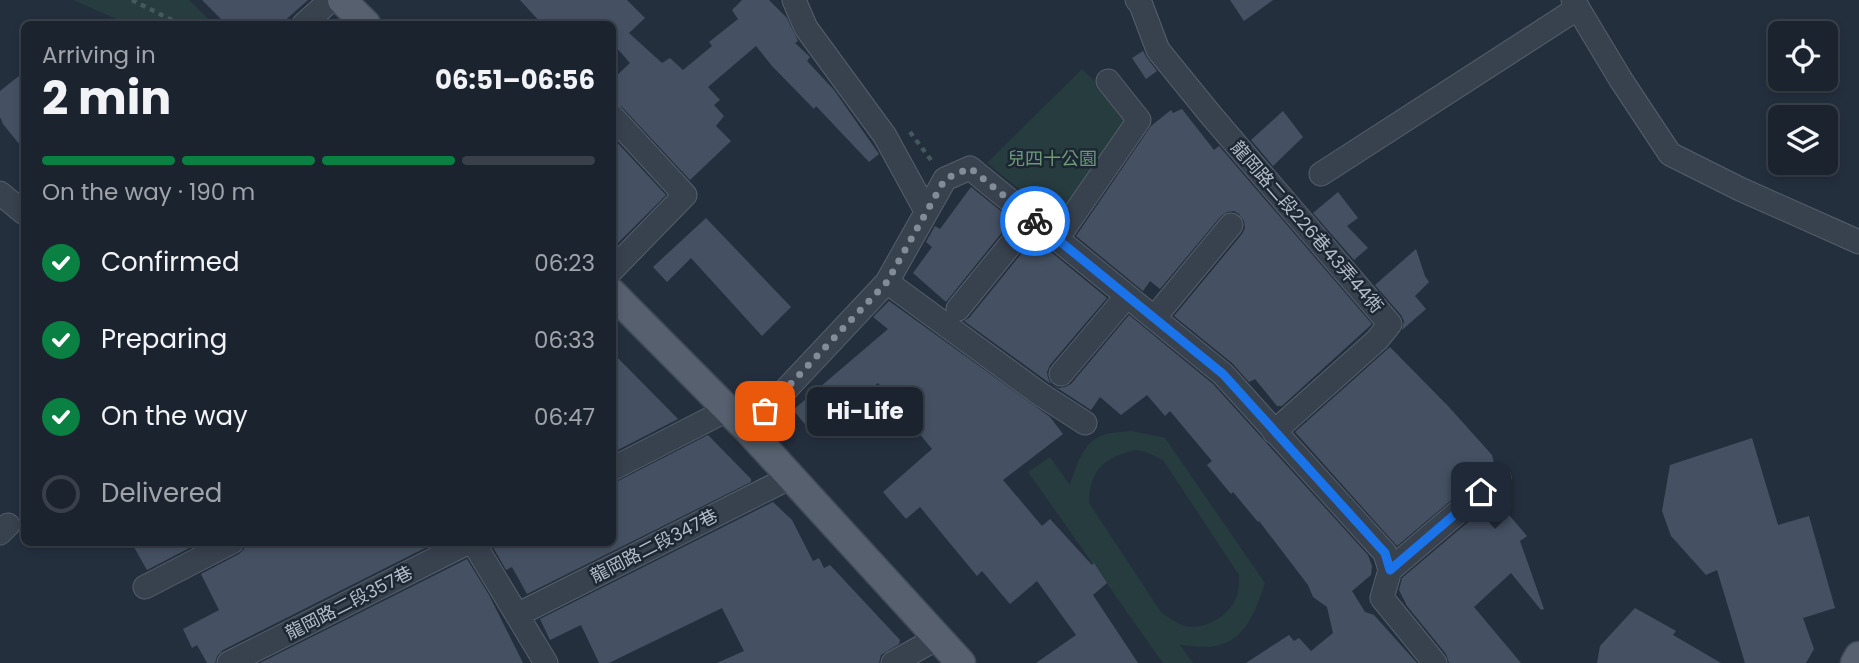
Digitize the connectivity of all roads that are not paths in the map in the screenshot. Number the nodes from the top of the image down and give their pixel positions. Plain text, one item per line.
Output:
1 (331, 0) edge
2 (794, 0) edge
3 (1137, 0) edge
4 (1575, 4) edge
5 (307, 21) edge
6 (1108, 81) dead end
7 (616, 120) edge
8 (1321, 174) dead end
9 (0, 193) edge
10 (21, 210) edge
11 (926, 211) junction
12 (1032, 218) junction
13 (1231, 225) dead end
14 (1057, 239) junction
15 (1859, 242) edge
16 (616, 266) edge
17 (887, 282) junction
18 (1127, 296) junction
19 (616, 297) edge
20 (958, 309) dead end
21 (1154, 318) junction
22 (1061, 374) dead end
23 (727, 410) junction
24 (1085, 423) dead end
25 (748, 430) junction
26 (1274, 432) junction
27 (616, 467) edge
28 (1499, 477) dead end
29 (791, 478) junction
30 (224, 546) edge
31 (463, 546) edge
32 (474, 546) edge
33 (1390, 570) junction
34 (145, 587) dead end
35 (517, 615) junction
36 (939, 637) junction
37 (1859, 656) edge
38 (541, 661) edge
39 (229, 663) edge
40 (893, 663) edge
41 (961, 663) edge
42 (1435, 663) edge
43 (1855, 663) edge

1 - 5 lane
2 - 11 lane
3 - 26 lane, 龍岡路二段226巷43弄44衖
4 - 8 lane
4 - 15 lane
6 - 14 lane
7 - 16 lane
9 - 10 lane
11 - 12 lane
11 - 17 lane
12 - 14 lane
12 - 20 lane
13 - 21 lane
14 - 18 lane
17 - 24 lane
17 - 25 lane
18 - 21 lane
18 - 22 lane
19 - 23 main road
21 - 26 lane
23 - 25 main road
23 - 27 lane
25 - 29 main road
26 - 33 lane
28 - 33 lane
29 - 35 lane, 龍岡路二段347巷
29 - 36 main road
30 - 34 lane
31 - 39 lane, 龍岡路二段357巷
32 - 35 lane
33 - 42 lane
35 - 38 lane
36 - 40 lane
36 - 41 main road
37 - 43 main road

